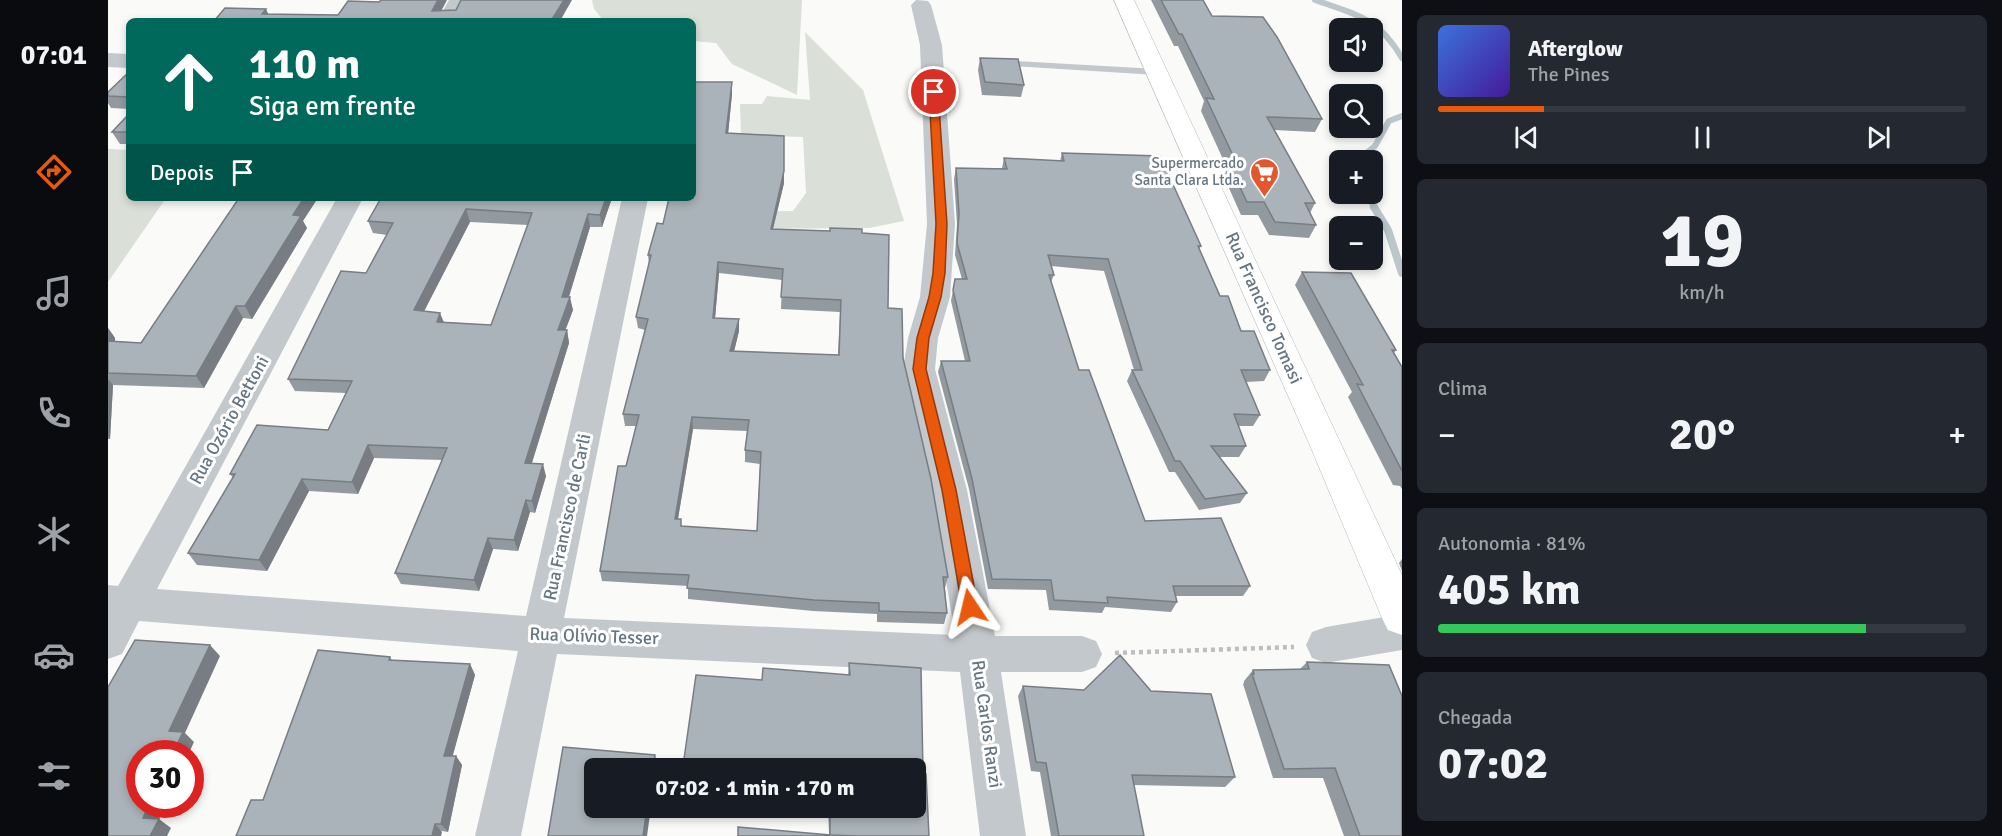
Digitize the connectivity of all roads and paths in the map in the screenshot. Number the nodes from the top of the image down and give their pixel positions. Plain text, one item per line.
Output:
1 (459, 0) edge
2 (1124, 0) edge
3 (921, 5) dead end
4 (449, 18) edge
5 (108, 60) edge
6 (126, 61) edge
7 (994, 63) edge
8 (1157, 72) junction
9 (348, 201) edge
10 (634, 201) edge
11 (118, 603) edge
12 (1402, 618) edge
13 (1402, 632) edge
14 (541, 635) junction
15 (108, 641) edge
16 (1326, 645) joint
17 (978, 654) junction
18 (1082, 654) joint
19 (498, 836) edge
20 (1003, 836) edge

1 - 4 street
2 - 8 main road, Rua Francisco Tomasi
3 - 17 street, Rua Carlos Ranzi
5 - 6 street
7 - 8 lane
8 - 12 main road, Rua Francisco Tomasi
9 - 11 street, Rua Ozório Bettoni
10 - 14 street, Rua Francisco de Carli
11 - 14 street, Rua Olívio Tesser
11 - 15 street, Rua Ozório Bettoni
13 - 16 street
14 - 17 street, Rua Olívio Tesser
14 - 19 street, Rua Francisco de Carli
16 - 18 path
17 - 18 street, Rua Olívio Tesser
17 - 20 street, Rua Carlos Ranzi

